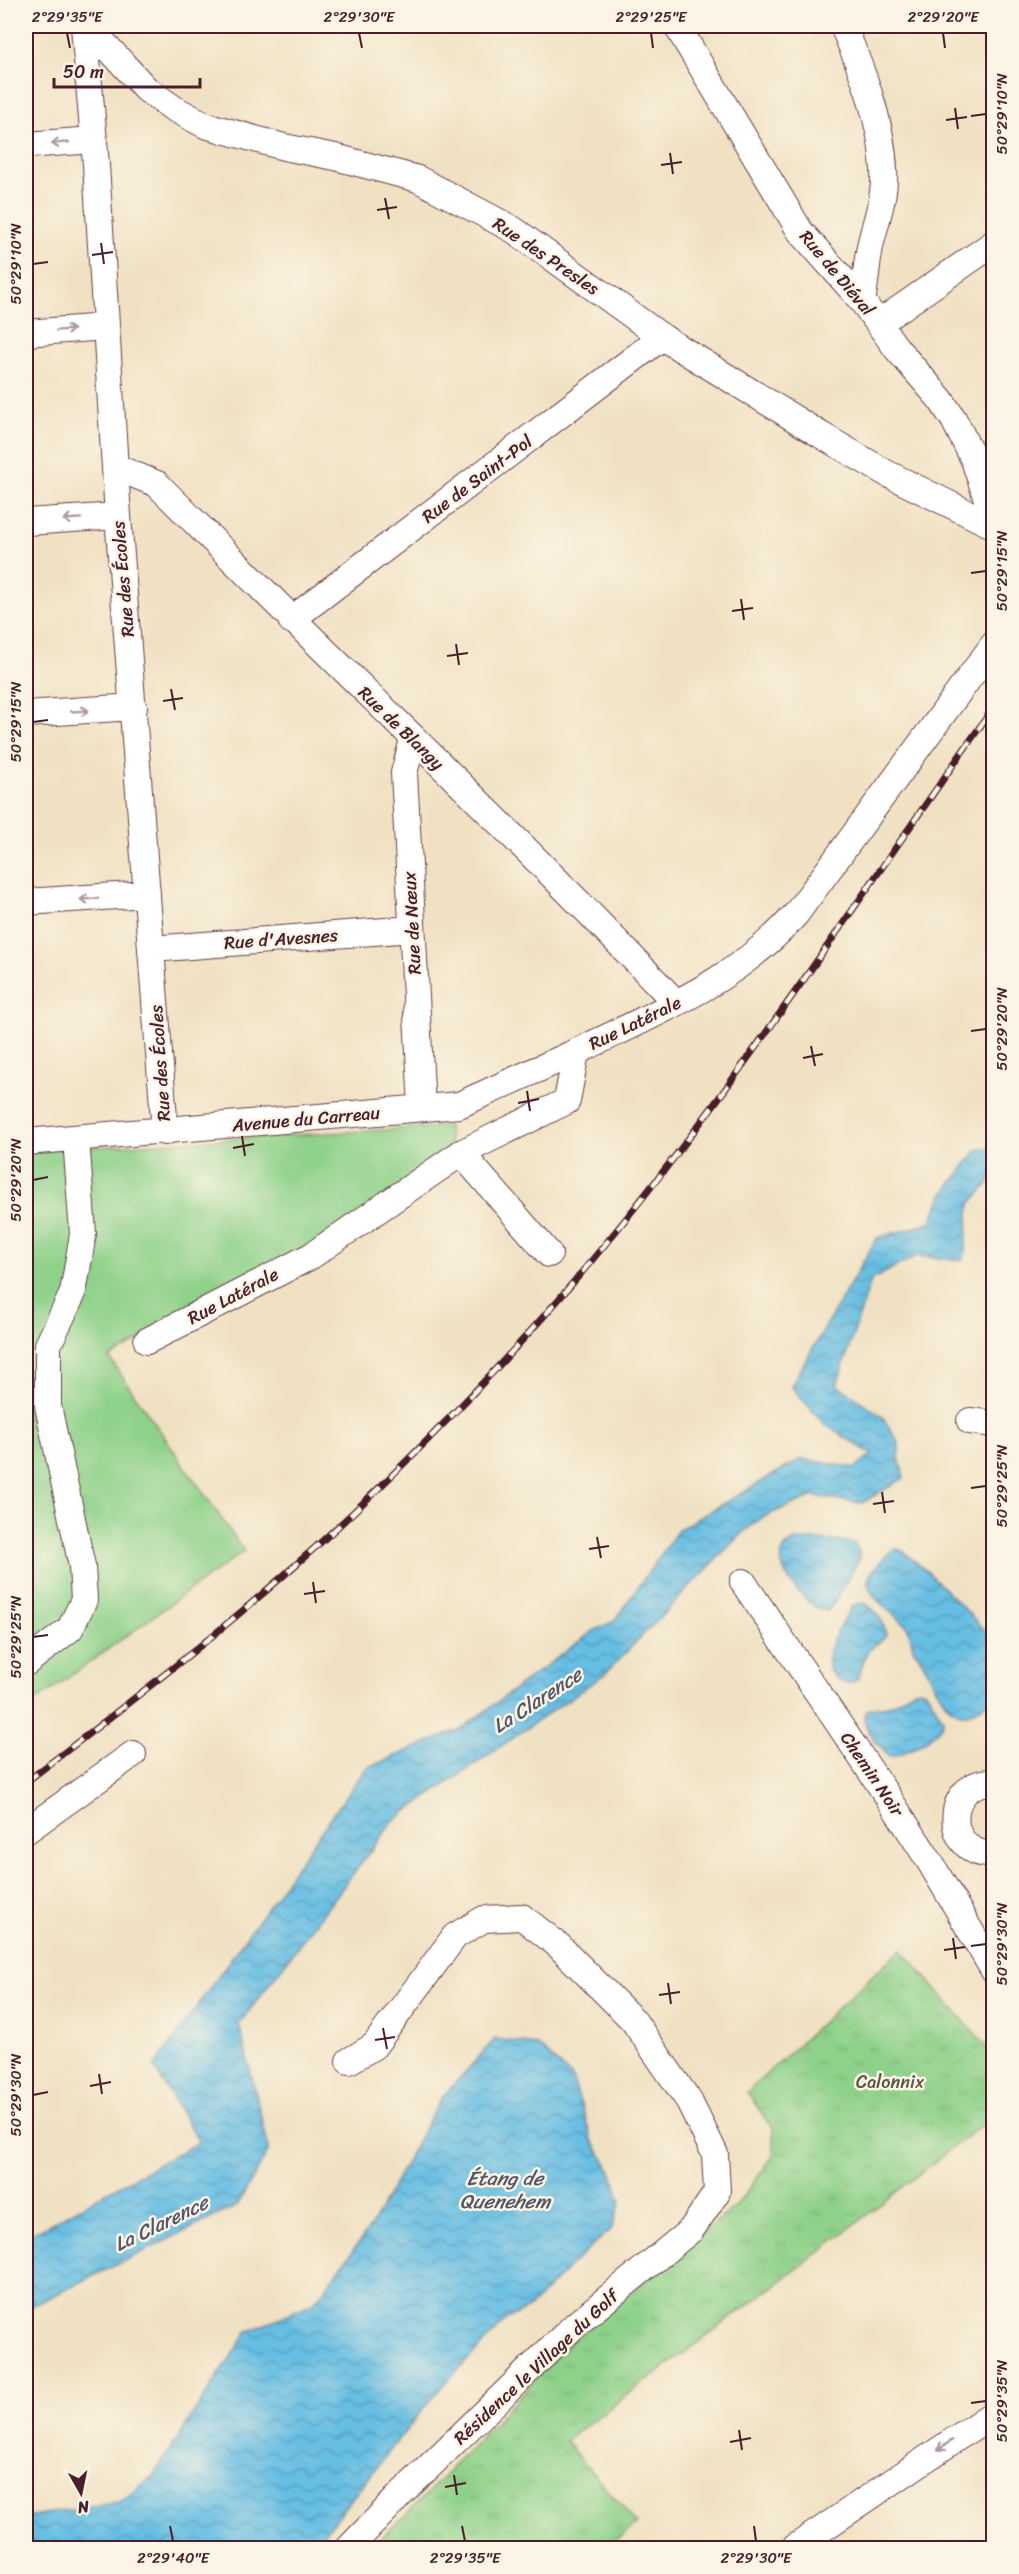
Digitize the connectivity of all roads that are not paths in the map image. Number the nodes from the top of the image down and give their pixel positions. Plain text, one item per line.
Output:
1 (84, 26) edge
2 (88, 26) edge
3 (677, 26) edge
4 (843, 26) edge
5 (94, 140) junction
6 (26, 145) edge
7 (993, 243) edge
8 (862, 301) junction
9 (879, 323) junction
10 (105, 327) junction
11 (26, 333) edge
12 (662, 338) junction
13 (115, 467) junction
14 (118, 516) junction
15 (993, 519) edge
16 (26, 522) edge
17 (993, 526) edge
18 (291, 620) junction
19 (993, 644) edge
20 (134, 707) junction
21 (26, 714) edge
22 (413, 740) junction
23 (147, 894) junction
24 (26, 902) edge
25 (411, 929) junction
26 (151, 949) junction
27 (676, 1003) junction
28 (576, 1052) junction
29 (422, 1108) junction
30 (165, 1132) junction
31 (76, 1138) junction
32 (26, 1142) edge
33 (461, 1153) junction
34 (549, 1254) dead end
35 (147, 1341) dead end
36 (743, 1582) dead end
37 (26, 1664) edge
38 (133, 1754) dead end
39 (993, 1782) edge
40 (26, 1832) edge
41 (963, 1842) junction
42 (993, 1854) edge
43 (930, 1862) junction
44 (993, 1971) edge
45 (349, 2061) dead end
46 (993, 2413) edge
47 (349, 2548) edge
48 (794, 2548) edge

1 - 5 street, Rue des Écoles
2 - 12 street, Rue des Presles
3 - 8 street, Rue de Diéval
4 - 8 street
5 -> 6 street
5 - 10 street, Rue des Écoles
7 - 9 street
8 - 9 street, Rue de Diéval
9 - 15 street, Rue de Diéval
11 -> 10 street
10 - 13 street, Rue des Écoles
12 - 17 street, Rue des Presles
12 - 18 street, Rue de Saint-Pol
13 - 14 street, Rue des Écoles
13 - 18 street, Rue de Blangy
14 -> 16 street
14 - 20 street, Rue des Écoles
18 - 22 street, Rue de Blangy
19 - 27 street, Rue Latérale
21 -> 20 street
20 - 23 street, Rue des Écoles
22 - 25 street, Rue de Nœux
22 - 27 street, Rue de Blangy
23 -> 24 street
23 - 26 street, Rue des Écoles
25 - 26 street, Rue d'Avesnes
25 - 29 street, Rue de Nœux
26 - 30 street, Rue des Écoles
27 - 28 street, Rue Latérale
28 - 29 street, Avenue du Carreau
28 - 33 street, Rue Latérale
29 - 30 street, Avenue du Carreau
30 - 31 street, Avenue du Carreau
31 - 32 street, Avenue du Carreau
31 - 37 street
33 - 34 street
33 - 35 street, Rue Latérale
36 - 43 street, Chemin Noir
38 - 40 street
39 - 41 street
41 - 42 street
41 - 43 street
43 - 44 street, Chemin Noir
45 - 47 street, Résidence le Village du Golf
46 -> 48 street

